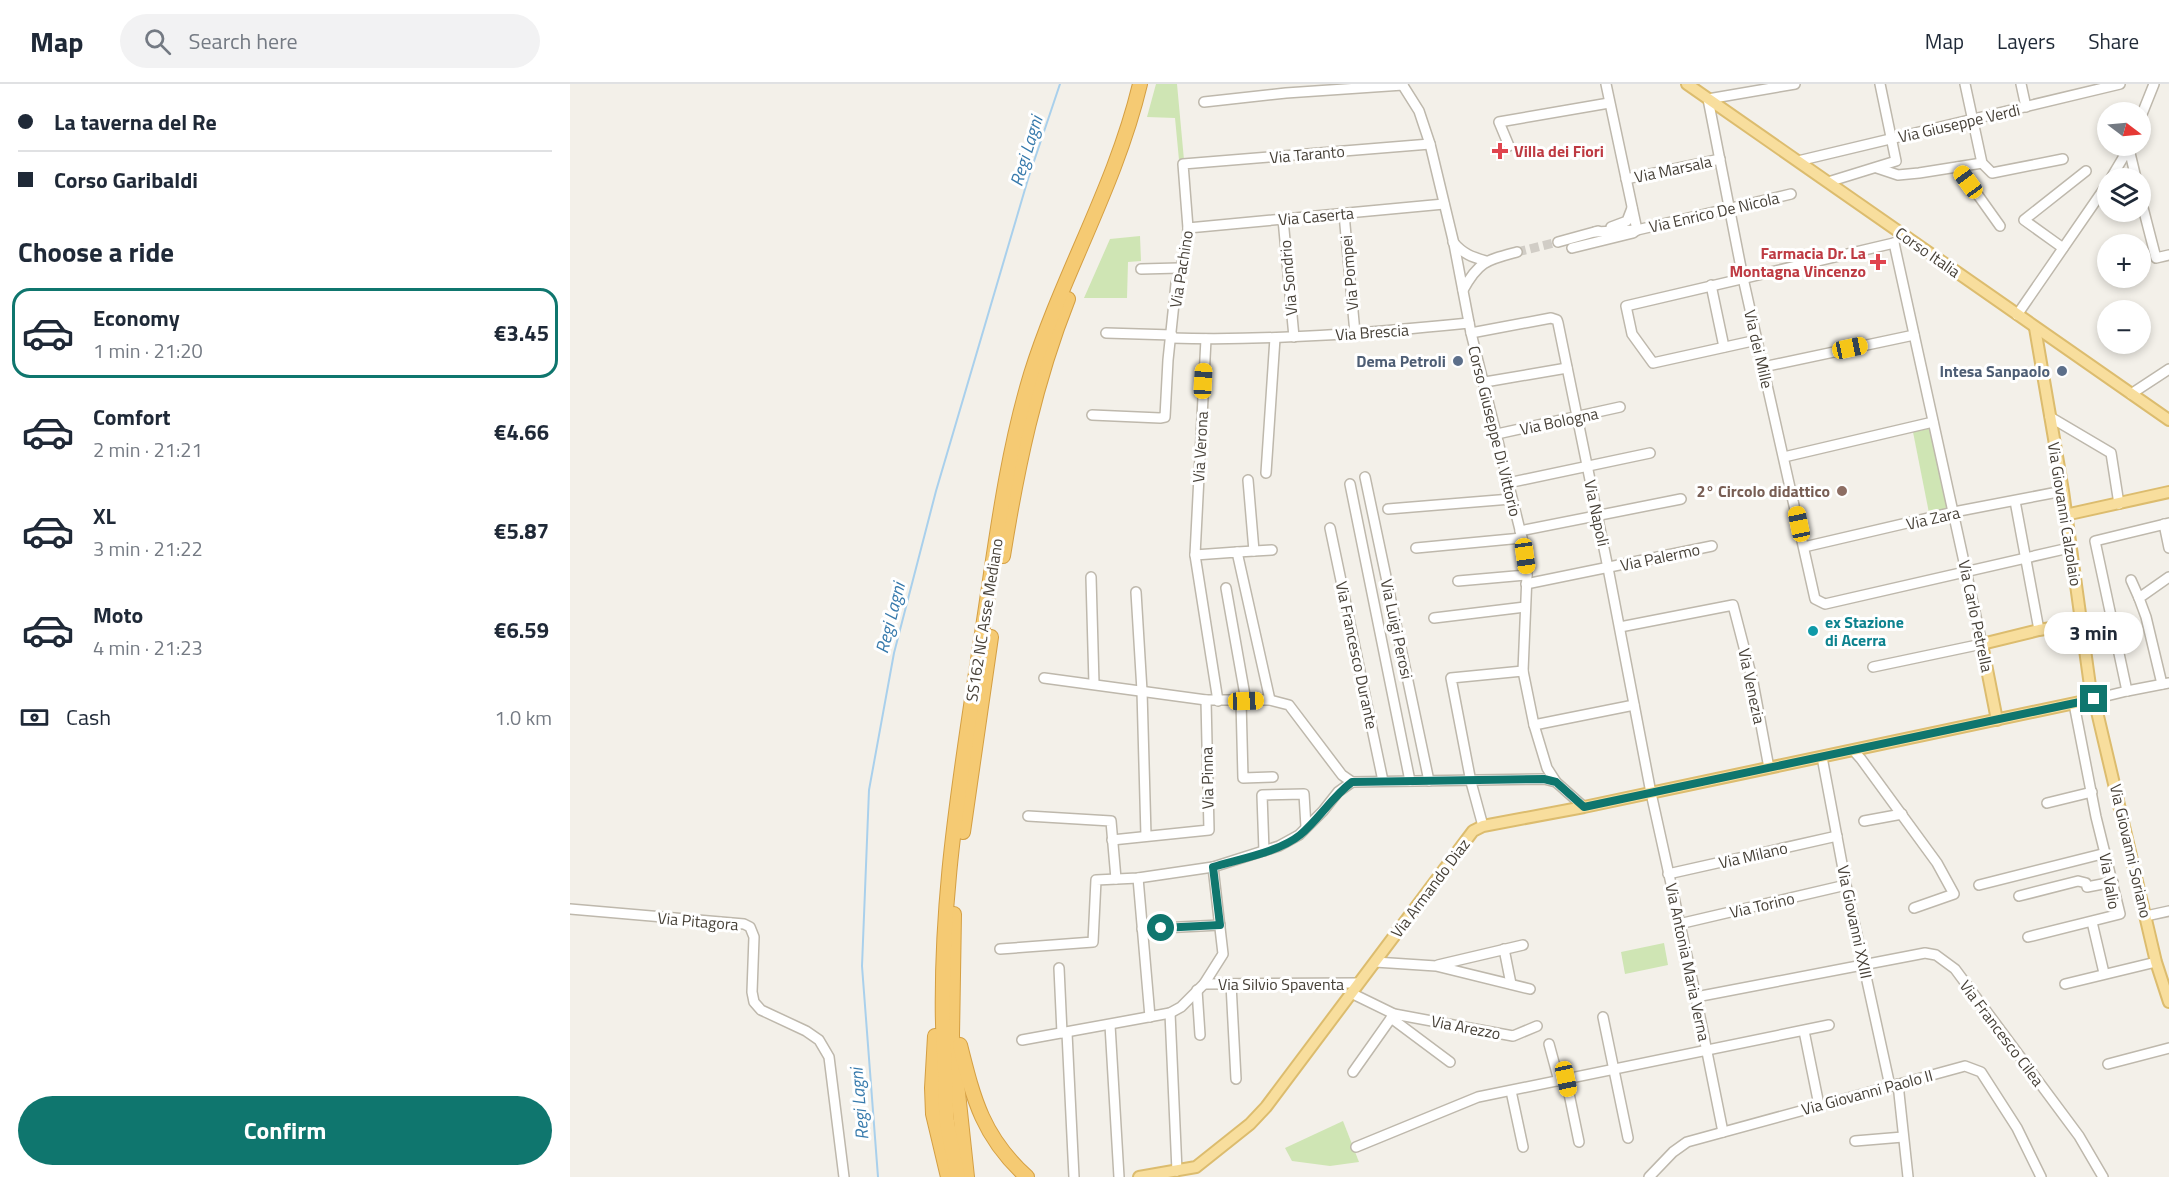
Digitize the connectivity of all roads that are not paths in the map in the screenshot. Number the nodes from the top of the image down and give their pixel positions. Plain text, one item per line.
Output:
1 (1140, 84) edge
2 (1150, 84) edge
3 (1402, 84) edge
4 (1606, 84) edge
5 (1687, 84) edge
6 (1795, 84) edge
7 (1880, 84) edge
8 (1965, 84) edge
9 (2022, 84) edge
10 (2120, 84) edge
11 (2154, 84) edge
12 (1285, 88) edge
13 (1708, 99) junction
14 (1204, 102) dead end
15 (2147, 102) edge
16 (1609, 103) junction
17 (2026, 107) junction
18 (1972, 120) junction
19 (1890, 140) junction
20 (1430, 144) junction
21 (1509, 146) dead end
22 (1720, 159) junction
23 (2063, 159) dead end
24 (1798, 160) junction
25 (1982, 163) junction
26 (1183, 164) joint
27 (1958, 167) junction
28 (1877, 168) junction
29 (2086, 171) dead end
30 (1626, 179) junction
31 (1828, 182) junction
32 (1791, 194) dead end
33 (2097, 199) edge
34 (1444, 204) junction
35 (1632, 208) junction
36 (1729, 209) junction
37 (1344, 213) junction
38 (1283, 219) junction
39 (2147, 222) edge
40 (2000, 226) dead end
41 (1188, 228) junction
42 (1637, 230) junction
43 (1595, 232) junction
44 (1899, 232) junction
45 (1453, 242) junction
46 (1558, 242) tunnel mouth
47 (1894, 243) junction
48 (1572, 248) dead end
49 (2063, 248) junction
50 (1517, 252) tunnel mouth
51 (2169, 255) edge
52 (1486, 261) junction
53 (1179, 268) junction
54 (1141, 269) dead end
55 (1743, 278) junction
56 (1711, 285) junction
57 (1463, 290) junction
58 (2017, 315) junction
59 (1470, 328) junction
60 (2035, 328) junction
61 (1106, 333) dead end
62 (1355, 333) junction
63 (1914, 334) junction
64 (1172, 337) junction
65 (1294, 337) junction
66 (1275, 338) junction
67 (1206, 339) junction
68 (1757, 340) junction
69 (1724, 347) junction
70 (1763, 367) junction
71 (1567, 368) junction
72 (2169, 369) edge
73 (1485, 382) junction
74 (2131, 394) junction
75 (1620, 407) dead end
76 (1092, 415) dead end
77 (2050, 417) junction
78 (1578, 418) junction
79 (2169, 420) edge
80 (1933, 422) junction
81 (1497, 434) junction
82 (1650, 453) dead end
83 (1784, 457) junction
84 (1587, 466) junction
85 (1266, 473) dead end
86 (1365, 477) dead end
87 (1248, 480) dead end
88 (1508, 483) junction
89 (1350, 484) dead end
90 (2063, 491) junction
91 (2169, 492) edge
92 (1512, 499) junction
93 (1681, 499) dead end
94 (2015, 501) junction
95 (2119, 504) junction
96 (1388, 509) dead end
97 (1954, 512) junction
98 (2066, 515) junction
99 (1597, 517) junction
100 (2167, 524) edge
101 (1330, 528) dead end
102 (1521, 535) junction
103 (1712, 546) dead end
104 (1804, 547) junction
105 (1416, 548) dead end
106 (2069, 548) junction
107 (2169, 548) edge
108 (1272, 550) dead end
109 (1254, 551) junction
110 (1237, 552) junction
111 (1195, 555) junction
112 (2026, 558) junction
113 (1608, 568) junction
114 (1967, 571) junction
115 (1091, 577) dead end
116 (2169, 577) edge
117 (1527, 579) junction
118 (2131, 580) dead end
119 (1458, 581) dead end
120 (1226, 588) dead end
121 (1136, 592) dead end
122 (2139, 598) junction
123 (1525, 606) junction
124 (1434, 618) dead end
125 (2081, 623) junction
126 (1620, 627) junction
127 (2039, 630) junction
128 (1982, 645) junction
129 (1873, 667) dead end
130 (1522, 671) junction
131 (1044, 678) dead end
132 (2165, 683) edge
133 (1094, 684) junction
134 (1142, 691) junction
135 (2127, 691) junction
136 (2094, 699) junction
137 (1206, 700) junction
138 (1270, 700) junction
139 (1218, 701) junction
140 (1244, 701) junction
141 (2074, 704) junction
142 (1634, 705) junction
143 (1997, 720) junction
144 (1534, 725) junction
145 (1853, 750) junction
146 (1822, 757) junction
147 (1768, 768) junction
148 (1274, 777) dead end
149 (1383, 781) junction
150 (1410, 781) junction
151 (1429, 781) junction
152 (1352, 782) junction
153 (1471, 782) junction
154 (1556, 782) junction
155 (2092, 792) junction
156 (1651, 794) junction
157 (2047, 803) dead end
158 (1584, 807) junction
159 (1902, 814) junction
160 (1028, 816) dead end
161 (1864, 821) dead end
162 (1483, 826) junction
163 (1306, 828) junction
164 (1146, 836) junction
165 (1837, 836) junction
166 (1113, 840) junction
167 (1264, 851) junction
168 (2106, 853) junction
169 (1213, 867) junction
170 (1668, 874) junction
171 (1138, 878) junction
172 (1116, 879) junction
173 (2113, 882) junction
174 (1846, 885) junction
175 (1979, 885) dead end
176 (2019, 896) dead end
177 (1914, 908) dead end
178 (570, 909) edge
179 (2169, 911) edge
180 (2146, 916) junction
181 (2092, 922) junction
182 (1678, 924) junction
183 (1220, 925) junction
184 (1142, 928) junction
185 (2028, 937) dead end
186 (1523, 945) dead end
187 (1000, 949) dead end
188 (1504, 950) junction
189 (1375, 962) junction
190 (2156, 962) junction
191 (1863, 964) junction
192 (1436, 966) junction
193 (1059, 968) dead end
194 (947, 969) junction
195 (2104, 973) junction
196 (1232, 984) junction
197 (1511, 984) junction
198 (2065, 984) dead end
199 (1201, 987) junction
200 (1355, 988) junction
201 (1530, 989) dead end
202 (1696, 997) junction
203 (2169, 1002) edge
204 (1170, 1013) junction
205 (1392, 1016) junction
206 (1150, 1017) junction
207 (1603, 1017) dead end
208 (1110, 1025) junction
209 (1829, 1025) dead end
210 (1537, 1026) dead end
211 (1804, 1031) junction
212 (1065, 1033) junction
213 (1200, 1035) dead end
214 (1022, 1040) dead end
215 (1549, 1044) dead end
216 (2169, 1048) edge
217 (1707, 1050) junction
218 (1450, 1062) dead end
219 (2108, 1064) dead end
220 (1614, 1068) junction
221 (1353, 1072) dead end
222 (1236, 1079) dead end
223 (1562, 1080) junction
224 (1894, 1085) junction
225 (1511, 1091) junction
226 (1819, 1105) junction
227 (1723, 1132) junction
228 (1903, 1137) junction
229 (1629, 1138) dead end
230 (1855, 1141) dead end
231 (1579, 1142) dead end
232 (1523, 1147) dead end
233 (1356, 1148) dead end
234 (1177, 1171) junction
235 (1196, 1172) edge
236 (962, 1176) edge
237 (844, 1177) edge
238 (948, 1177) edge
239 (1026, 1177) edge
240 (1074, 1177) edge
241 (1119, 1177) edge
242 (1139, 1177) edge
243 (1649, 1177) edge
244 (1908, 1177) edge
245 (2041, 1177) edge
246 (2103, 1177) edge

1 - 194 highway, SS162 NC Asse Mediano
2 - 194 highway, SS162 NC Asse Mediano
3 - 12 street
3 - 20 street, Corso Giuseppe Di Vittorio
4 - 16 street
5 - 13 main road, Corso Italia
6 - 13 street
7 - 19 street
8 - 18 street
9 - 17 street
10 - 17 street, Via Giuseppe Verdi
11 - 15 street
12 - 14 street
13 - 22 street, Via dei Mille
13 - 24 main road, Corso Italia
16 - 21 street
16 - 30 street
17 - 18 street, Via Giuseppe Verdi
18 - 19 street, Via Giuseppe Verdi
18 - 25 street
19 - 24 street, Via Giuseppe Verdi
19 - 28 street
20 - 26 street, Via Taranto
20 - 34 street, Corso Giuseppe Di Vittorio
22 - 30 street, Via Marsala
22 - 36 street, Via dei Mille
23 - 25 street
24 - 31 main road, Corso Italia
25 - 27 street
26 - 41 street, Via Pachino
27 - 28 street
27 - 40 street
28 - 31 street
29 - 49 street
30 - 35 street
31 - 44 main road, Corso Italia
32 - 36 street, Via Enrico De Nicola
33 - 49 street
34 - 37 street, Via Caserta
34 - 45 street, Corso Giuseppe Di Vittorio
35 - 42 street
35 - 43 street, Via Enrico De Nicola
36 - 42 street, Via Enrico De Nicola
36 - 55 street, Via dei Mille
37 - 38 street, Via Caserta
37 - 62 street, Via Pompei
38 - 41 street, Via Caserta
38 - 65 street, Via Sondrio
39 - 51 street
41 - 53 street, Via Pachino
42 - 43 street, Via Enrico De Nicola
42 - 48 street, Via Enrico De Nicola
43 - 46 street
44 - 47 street
44 - 58 main road, Corso Italia
45 - 52 street
45 - 57 street, Corso Giuseppe Di Vittorio
47 - 55 street
47 - 63 street
49 - 58 street
50 - 52 street
52 - 57 street
53 - 54 street
53 - 64 street, Via Pachino
55 - 56 street
55 - 68 street, Via dei Mille
56 - 69 street
56 - 69 street
57 - 59 street, Corso Giuseppe Di Vittorio
58 - 60 main road, Corso Italia
59 - 62 street, Via Brescia
59 - 71 street, Via Napoli
59 - 73 street, Corso Giuseppe Di Vittorio
60 - 74 main road, Corso Italia
60 - 77 main road, Via Giovanni Calzolaio
61 - 64 street, Via Brescia
62 - 65 street, Via Brescia
63 - 70 street
63 - 80 street
64 - 67 street, Via Brescia
64 - 76 street, Via Pachino
65 - 66 street, Via Brescia
66 - 67 street, Via Brescia
66 - 85 street
67 - 111 street, Via Verona
68 - 69 street
68 - 70 street, Via dei Mille
70 - 83 street, Via dei Mille
71 - 73 street
71 - 78 street, Via Napoli
72 - 74 street
73 - 81 street, Corso Giuseppe Di Vittorio
74 - 79 main road, Corso Italia
75 - 78 street, Via Bologna
77 - 90 main road, Via Giovanni Calzolaio
77 - 95 street
78 - 81 street, Via Bologna
78 - 84 street, Via Napoli
80 - 83 street
80 - 97 street, Via Carlo Petrella
81 - 88 street, Corso Giuseppe Di Vittorio
82 - 84 street
83 - 104 street, Via dei Mille
84 - 88 street
84 - 99 street, Via Napoli
86 - 151 street, Via Luigi Perosi
87 - 109 street
88 - 92 street, Corso Giuseppe Di Vittorio
89 - 150 street
90 - 94 street, Via Zara
90 - 98 main road, Via Giovanni Calzolaio
91 - 95 main road
92 - 96 street
92 - 102 street, Corso Giuseppe Di Vittorio
93 - 99 street
94 - 97 street, Via Zara
94 - 112 street
95 - 98 main road
97 - 104 street, Via Zara
97 - 114 street, Via Carlo Petrella
98 - 106 main road, Via Giovanni Calzolaio
99 - 102 street
99 - 113 street, Via Napoli
100 - 107 street
100 - 135 street
101 - 149 street, Via Francesco Durante
102 - 105 street
102 - 117 street, Corso Giuseppe Di Vittorio
103 - 113 street, Via Palermo
104 - 114 street, Via dei Mille
106 - 112 street
106 - 125 main road, Via Giovanni Calzolaio
108 - 109 street
109 - 110 street
110 - 111 street
110 - 138 street
111 - 139 street, Via Verona
112 - 114 street
112 - 127 street
113 - 117 street, Via Palermo
113 - 126 street, Via Napoli
114 - 128 street, Via Carlo Petrella
115 - 133 street
116 - 122 street
117 - 119 street, Via Palermo
117 - 123 street, Corso Giuseppe Di Vittorio
118 - 122 street
120 - 140 street
121 - 134 street
122 - 132 street
123 - 124 street
123 - 130 street, Corso Giuseppe Di Vittorio
125 - 127 main road
125 - 136 main road, Via Giovanni Calzolaio
126 - 142 street, Via Napoli
126 - 147 street, Via Venezia
127 - 128 main road
128 - 129 street
128 - 143 main road, Via Carlo Petrella
130 - 144 street, Corso Giuseppe Di Vittorio
130 - 153 street
131 - 133 street
132 - 135 street
133 - 134 street
134 - 137 street
134 - 164 street
135 - 136 street
136 - 141 main road, Via Armando Diaz
136 - 180 main road, Via Giovanni Soriano
137 - 139 street
137 - 164 street, Via Pinna
138 - 140 street
138 - 152 street
139 - 140 street
140 - 148 street
141 - 143 main road, Via Armando Diaz
141 - 155 street, Via Valio
142 - 144 street
142 - 156 street, Via Napoli
143 - 145 main road, Via Armando Diaz
144 - 154 street, Corso Giuseppe Di Vittorio
145 - 146 main road, Via Armando Diaz
145 - 159 street
146 - 147 main road, Via Armando Diaz
146 - 165 street, Via Giovanni XXIII
147 - 156 main road, Via Armando Diaz
149 - 150 street
149 - 152 street
150 - 151 street
151 - 153 street
152 - 163 street
153 - 154 street
153 - 162 street
154 - 158 street
155 - 157 street
155 - 168 street, Via Valio
156 - 158 main road, Via Armando Diaz
156 - 170 street, Via Antonia Maria Verna
158 - 162 main road, Via Armando Diaz
159 - 161 street
159 - 177 street
160 - 166 street
162 - 189 main road, Via Armando Diaz
163 - 167 street
163 - 167 street
164 - 166 street, Via Pinna
165 - 170 street, Via Milano
165 - 174 street, Via Giovanni XXIII
166 - 172 street
167 - 169 street
168 - 173 street, Via Valio
168 - 175 street
169 - 171 street
169 - 183 street
170 - 182 street, Via Antonia Maria Verna
171 - 172 street
171 - 184 street
172 - 187 street
173 - 176 street
173 - 181 street, Via Valio
174 - 182 street, Via Torino
174 - 191 street, Via Giovanni XXIII
178 - 237 street, Via Pitagora
179 - 180 street
180 - 190 main road, Via Giovanni Soriano
181 - 185 street, Via Valio
181 - 195 street
182 - 202 street, Via Antonia Maria Verna
183 - 184 street
183 - 199 street
184 - 206 street
186 - 188 street
188 - 192 street
188 - 197 street
189 - 192 street
189 - 200 main road, Via Armando Diaz
190 - 195 street
190 - 203 main road, Via Giovanni Soriano
191 - 202 street, Via Francesco Cilea
191 - 224 street, Via Giovanni XXIII
191 - 246 street, Via Francesco Cilea
192 - 197 street
193 - 212 street
194 - 236 highway, SS162 NC Asse Mediano
194 - 238 highway
194 - 239 highway
195 - 198 street
196 - 199 street, Via Silvio Spaventa
196 - 200 street, Via Silvio Spaventa
196 - 222 street
197 - 201 street
199 - 204 street
199 - 213 street
200 - 205 street, Via Arezzo
200 - 235 main road, Via Armando Diaz
202 - 217 street, Via Antonia Maria Verna
204 - 206 street
204 - 234 street
205 - 210 street, Via Arezzo
205 - 218 street, Via Arezzo
205 - 221 street
206 - 208 street
207 - 220 street
208 - 212 street
208 - 241 street
209 - 211 street
211 - 217 street
211 - 226 street
212 - 214 street
212 - 240 street
215 - 223 street
216 - 219 street
217 - 220 street
217 - 227 street, Via Antonia Maria Verna
220 - 223 street
220 - 229 street
223 - 225 street
223 - 231 street
224 - 226 street, Via Giovanni Paolo II
224 - 228 street, Via Giovanni XXIII
224 - 245 street, Via Giovanni Paolo II
225 - 232 street
225 - 233 street
226 - 227 street, Via Giovanni Paolo II
227 - 243 street, Via Giovanni Paolo II
228 - 230 street
228 - 244 street, Via Giovanni XXIII
234 - 235 main road, Via Armando Diaz
234 - 242 main road, Via Armando Diaz

